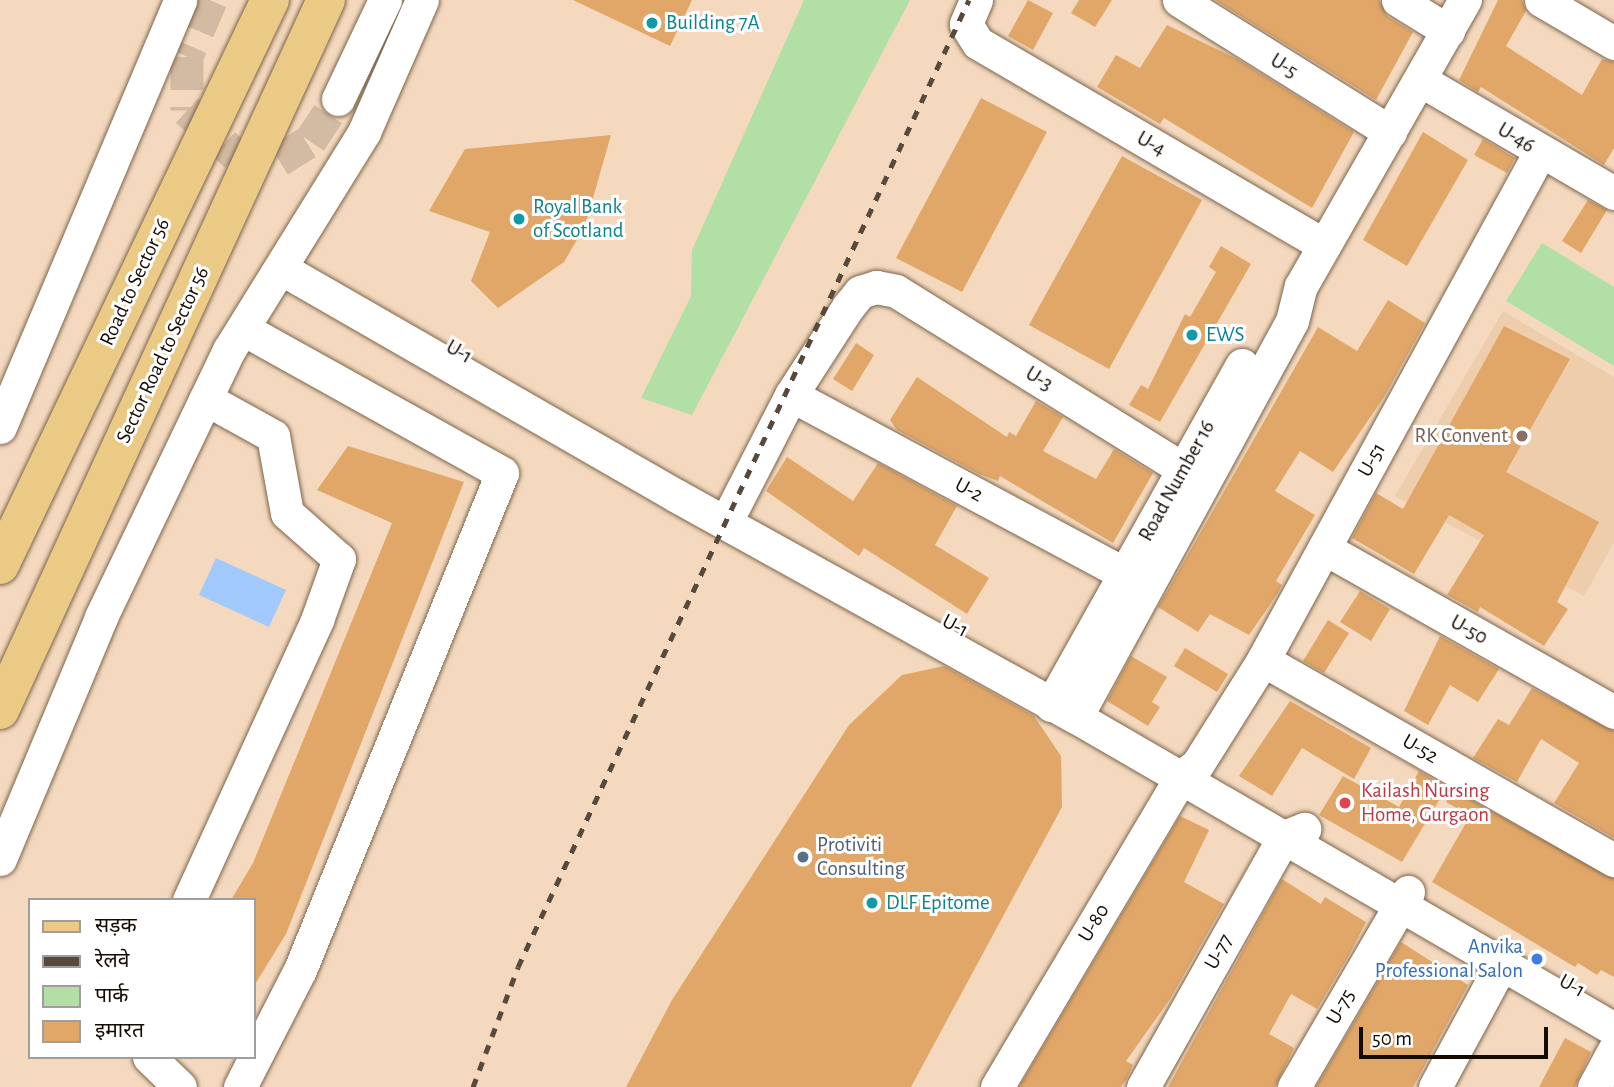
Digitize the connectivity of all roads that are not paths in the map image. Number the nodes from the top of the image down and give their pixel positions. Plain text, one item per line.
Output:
1 (180, 0) edge
2 (270, 0) edge
3 (326, 0) edge
4 (385, 0) edge
5 (422, 0) edge
6 (976, 0) edge
7 (1179, 0) edge
8 (1398, 0) edge
9 (1465, 0) edge
10 (1541, 0) edge
11 (1448, 31) junction
12 (1614, 43) edge
13 (1420, 80) junction
14 (338, 99) tunnel mouth
15 (1390, 132) junction
16 (1540, 152) junction
17 (1614, 193) edge
18 (1324, 245) junction
19 (286, 262) junction
20 (243, 329) junction
21 (791, 394) junction
22 (206, 399) junction
23 (0, 427) edge
24 (1194, 475) junction
25 (734, 506) junction
26 (1324, 548) junction
27 (0, 565) edge
28 (1136, 580) junction
29 (1263, 660) junction
30 (1069, 701) junction
31 (0, 710) edge
32 (1614, 712) edge
33 (1193, 777) junction
34 (1294, 833) junction
35 (0, 859) edge
36 (1614, 860) edge
37 (190, 898) edge
38 (1404, 899) junction
39 (1501, 965) junction
40 (1614, 1009) edge
41 (1614, 1029) edge
42 (1614, 1050) edge
43 (256, 1056) edge
44 (151, 1059) edge
45 (254, 1059) edge
46 (180, 1087) edge
47 (240, 1087) edge
48 (997, 1087) edge
49 (1143, 1087) edge
50 (1295, 1087) edge
51 (1435, 1087) edge
52 (1594, 1087) edge

1 - 23 street
2 - 27 main road, Road to Sector 56
3 - 31 main road, Sector Road to Sector 56
4 - 14 street
5 - 19 street
6 - 18 street, U-4
7 - 15 street, U-5
8 - 11 street
9 - 11 street, Road Number 16
10 - 12 street
11 - 13 street, Road Number 16
13 - 15 street, Road Number 16
13 - 16 street, U-46
15 - 18 street, Road Number 16
16 - 17 street, U-46
16 - 26 street, U-51
18 - 24 street, Road Number 16
19 - 20 street
19 - 25 street, U-1
19 - 30 street
20 - 22 street
20 - 43 street
21 - 24 street, U-3
21 - 25 street
21 - 28 street, U-2
22 - 35 street
22 - 37 street
24 - 28 street, Road Number 16
25 - 30 street, U-1
26 - 29 street, U-51
26 - 32 street, U-50
28 - 30 street, Road Number 16
29 - 33 street, U-51
29 - 36 street, U-52
30 - 33 street, U-1
33 - 34 street, U-1
33 - 48 street, U-80
34 - 38 street, U-1
34 - 49 street, U-77
38 - 39 street, U-1
38 - 40 street, U-1
38 - 50 street, U-75
39 - 41 street, U-1
39 - 51 street
42 - 52 street
44 - 46 street
45 - 47 street

